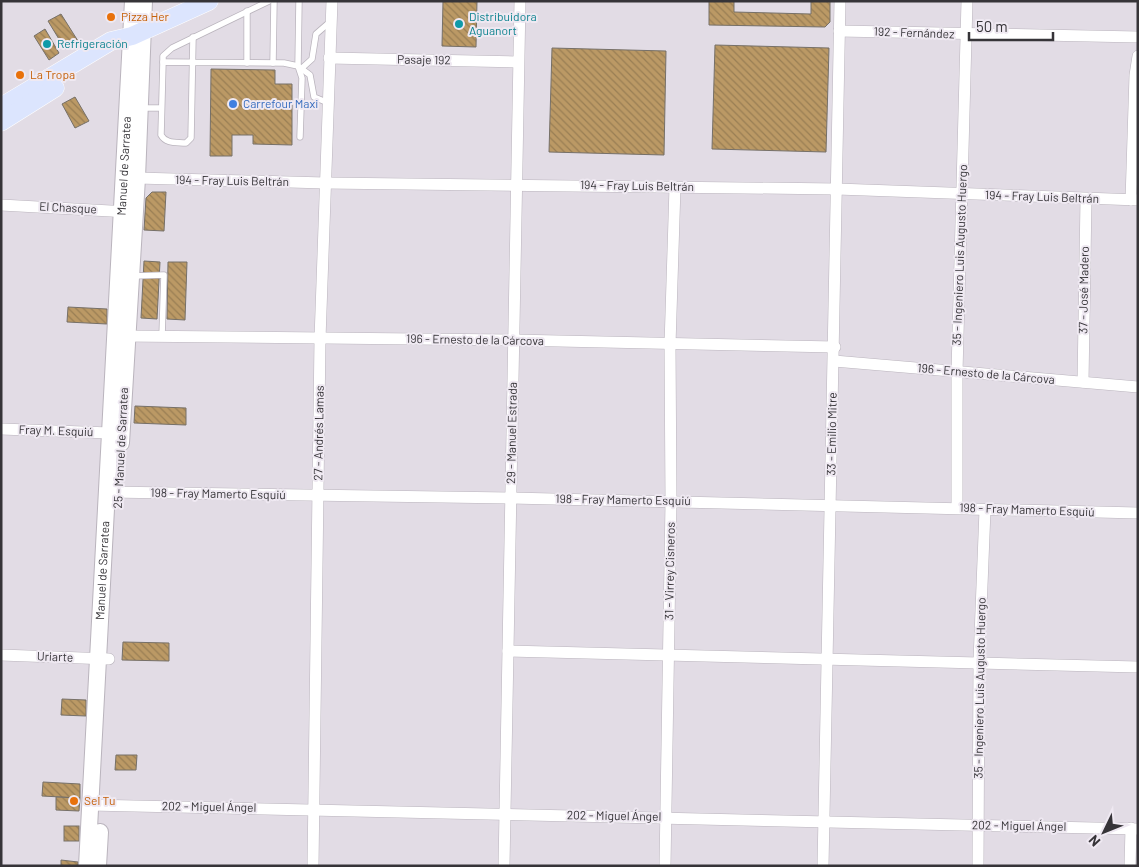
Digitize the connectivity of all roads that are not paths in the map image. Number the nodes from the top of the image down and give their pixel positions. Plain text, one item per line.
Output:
1 (133, 1) edge
2 (144, 1) edge
3 (209, 1) edge
4 (269, 1) edge
5 (274, 1) edge
6 (300, 1) edge
7 (332, 1) edge
8 (520, 1) edge
9 (840, 1) edge
10 (967, 1) edge
11 (247, 11) junction
12 (331, 21) junction
13 (840, 31) junction
14 (137, 33) junction
15 (967, 34) junction
16 (193, 37) junction
17 (1138, 37) edge
18 (1138, 56) edge
19 (329, 58) junction
20 (163, 62) junction
21 (518, 62) junction
22 (193, 63) junction
23 (247, 63) junction
24 (273, 63) junction
25 (300, 67) junction
26 (326, 102) junction
27 (1, 107) edge
28 (140, 108) junction
29 (161, 108) junction
30 (1, 122) edge
31 (300, 136) dead end
32 (137, 178) junction
33 (324, 183) junction
34 (515, 185) junction
35 (675, 187) junction
36 (837, 189) junction
37 (962, 194) junction
38 (1086, 198) junction
39 (1134, 200) edge
40 (1, 205) edge
41 (128, 212) junction
42 (130, 277) junction
43 (120, 336) junction
44 (162, 336) junction
45 (320, 340) junction
46 (513, 340) junction
47 (670, 344) junction
48 (835, 347) junction
49 (834, 361) junction
50 (957, 372) junction
51 (1083, 382) junction
52 (1138, 387) edge
53 (1, 429) edge
54 (110, 434) junction
55 (113, 492) junction
56 (318, 496) junction
57 (511, 498) junction
58 (671, 502) junction
59 (831, 505) junction
60 (957, 508) junction
61 (985, 510) junction
62 (1138, 514) edge
63 (508, 651) junction
64 (1, 655) edge
65 (669, 655) junction
66 (104, 659) junction
67 (826, 660) junction
68 (979, 662) junction
69 (1138, 667) edge
70 (96, 805) junction
71 (315, 809) junction
72 (505, 814) junction
73 (665, 817) junction
74 (824, 822) junction
75 (979, 824) junction
76 (1134, 829) edge
77 (87, 866) edge
78 (98, 866) edge
79 (313, 866) edge
80 (504, 866) edge
81 (665, 866) edge
82 (823, 866) edge
83 (978, 866) edge
84 (1130, 866) edge

1 - 14 main road
2 - 14 main road
3 - 14 main road
4 - 11 lane
5 - 24 lane
6 - 25 lane
7 - 12 street, 27 - Andrés Lamas
8 - 21 street, 29 - Manuel Estrada
9 - 13 street, 33 - Emilio Mitre
10 - 15 street, 35 - Ingeniero Luis Augusto Huergo
11 - 16 lane
11 - 23 lane
12 - 19 street, 27 - Andrés Lamas
12 - 25 lane
13 - 15 street, 192 - Fernández
13 - 36 street, 33 - Emilio Mitre
14 - 27 main road
14 - 28 main road, 25 - Manuel de Sarratea
14 - 30 main road
14 - 41 main road, Manuel de Sarratea
15 - 17 street, 192 - Fernández
15 - 37 street, 35 - Ingeniero Luis Augusto Huergo
16 - 20 lane
16 - 22 lane
18 - 39 street
19 - 21 street, Pasaje 192
19 - 26 street, 27 - Andrés Lamas
20 - 22 lane
20 - 29 lane
21 - 34 street, 29 - Manuel Estrada
22 - 23 lane
22 - 29 lane
23 - 24 lane
24 - 25 lane
25 - 26 lane
25 - 31 lane
26 - 33 street, 27 - Andrés Lamas
28 - 29 lane
28 - 32 main road, 25 - Manuel de Sarratea
32 - 33 street, 194 - Fray Luis Beltrán
32 - 41 main road, 25 - Manuel de Sarratea
33 - 34 street, 194 - Fray Luis Beltrán
33 - 45 street, 27 - Andrés Lamas
34 - 35 street, 194 - Fray Luis Beltrán
34 - 46 street, 29 - Manuel Estrada
35 - 36 street, 194 - Fray Luis Beltrán
35 - 47 street, 31 - Virrey Cisneros
36 - 37 street, 194 - Fray Luis Beltrán
36 - 48 street, 33 - Emilio Mitre
37 - 38 street, 194 - Fray Luis Beltrán
37 - 50 street, 35 - Ingeniero Luis Augusto Huergo
38 - 39 street, 194 - Fray Luis Beltrán
38 - 51 street, 37 - José Madero
40 - 41 street, El Chasque
41 - 42 main road, 25 - Manuel de Sarratea
41 - 43 main road, Manuel de Sarratea
42 - 43 main road, 25 - Manuel de Sarratea
42 - 44 lane
43 - 44 street, 196 - Ernesto de la Cárcova
43 - 54 main road, Manuel de Sarratea
43 - 55 main road, 25 - Manuel de Sarratea
44 - 45 street, 196 - Ernesto de la Cárcova
45 - 46 street, 196 - Ernesto de la Cárcova
45 - 56 street, 27 - Andrés Lamas
46 - 47 street, 196 - Ernesto de la Cárcova
46 - 57 street, 29 - Manuel Estrada
47 - 48 street, 196 - Ernesto de la Cárcova
47 - 58 street, 31 - Virrey Cisneros
48 - 49 street, 33 - Emilio Mitre
49 - 50 street, 196 - Ernesto de la Cárcova
49 - 59 street, 33 - Emilio Mitre
50 - 51 street, 196 - Ernesto de la Cárcova
50 - 60 street, 35 - Ingeniero Luis Augusto Huergo
51 - 52 street, 196 - Ernesto de la Cárcova
53 - 54 street, Fray M. Esquiú
54 - 55 main road, Manuel de Sarratea
55 - 56 street, 198 - Fray Mamerto Esquiú
55 - 66 main road, Manuel de Sarratea
56 - 57 street, 198 - Fray Mamerto Esquiú
56 - 71 street, 27 - Andrés Lamas
57 - 58 street, 198 - Fray Mamerto Esquiú
57 - 63 street, 29 - Manuel Estrada
58 - 59 street, 198 - Fray Mamerto Esquiú
58 - 65 street, 31 - Virrey Cisneros
59 - 60 street, 198 - Fray Mamerto Esquiú
59 - 67 street, 33 - Emilio Mitre
60 - 61 street, 198 - Fray Mamerto Esquiú
61 - 62 street, 198 - Fray Mamerto Esquiú
61 - 68 street, 35 - Ingeniero Luis Augusto Huergo
63 - 65 street
63 - 72 street, 29 - Manuel Estrada
64 - 66 street, Uriarte
65 - 67 street
65 - 73 street, 31 - Virrey Cisneros
66 - 70 main road, Manuel de Sarratea
67 - 68 street
67 - 74 street, 33 - Emilio Mitre
68 - 69 street
68 - 75 street, 35 - Ingeniero Luis Augusto Huergo
70 - 71 street, 202 - Miguel Ángel
70 - 77 main road, Manuel de Sarratea
70 - 78 main road
71 - 72 street, 202 - Miguel Ángel
71 - 79 street, 27 - Andrés Lamas
72 - 73 street, 202 - Miguel Ángel
72 - 80 street, 29 - Manuel Estrada
73 - 74 street, 202 - Miguel Ángel
73 - 81 street, 31 - Virrey Cisneros
74 - 75 street, 202 - Miguel Ángel
74 - 82 street, 33 - Emilio Mitre
75 - 76 street, 202 - Miguel Ángel
75 - 83 street, 35 - Ingeniero Luis Augusto Huergo
76 - 84 street

